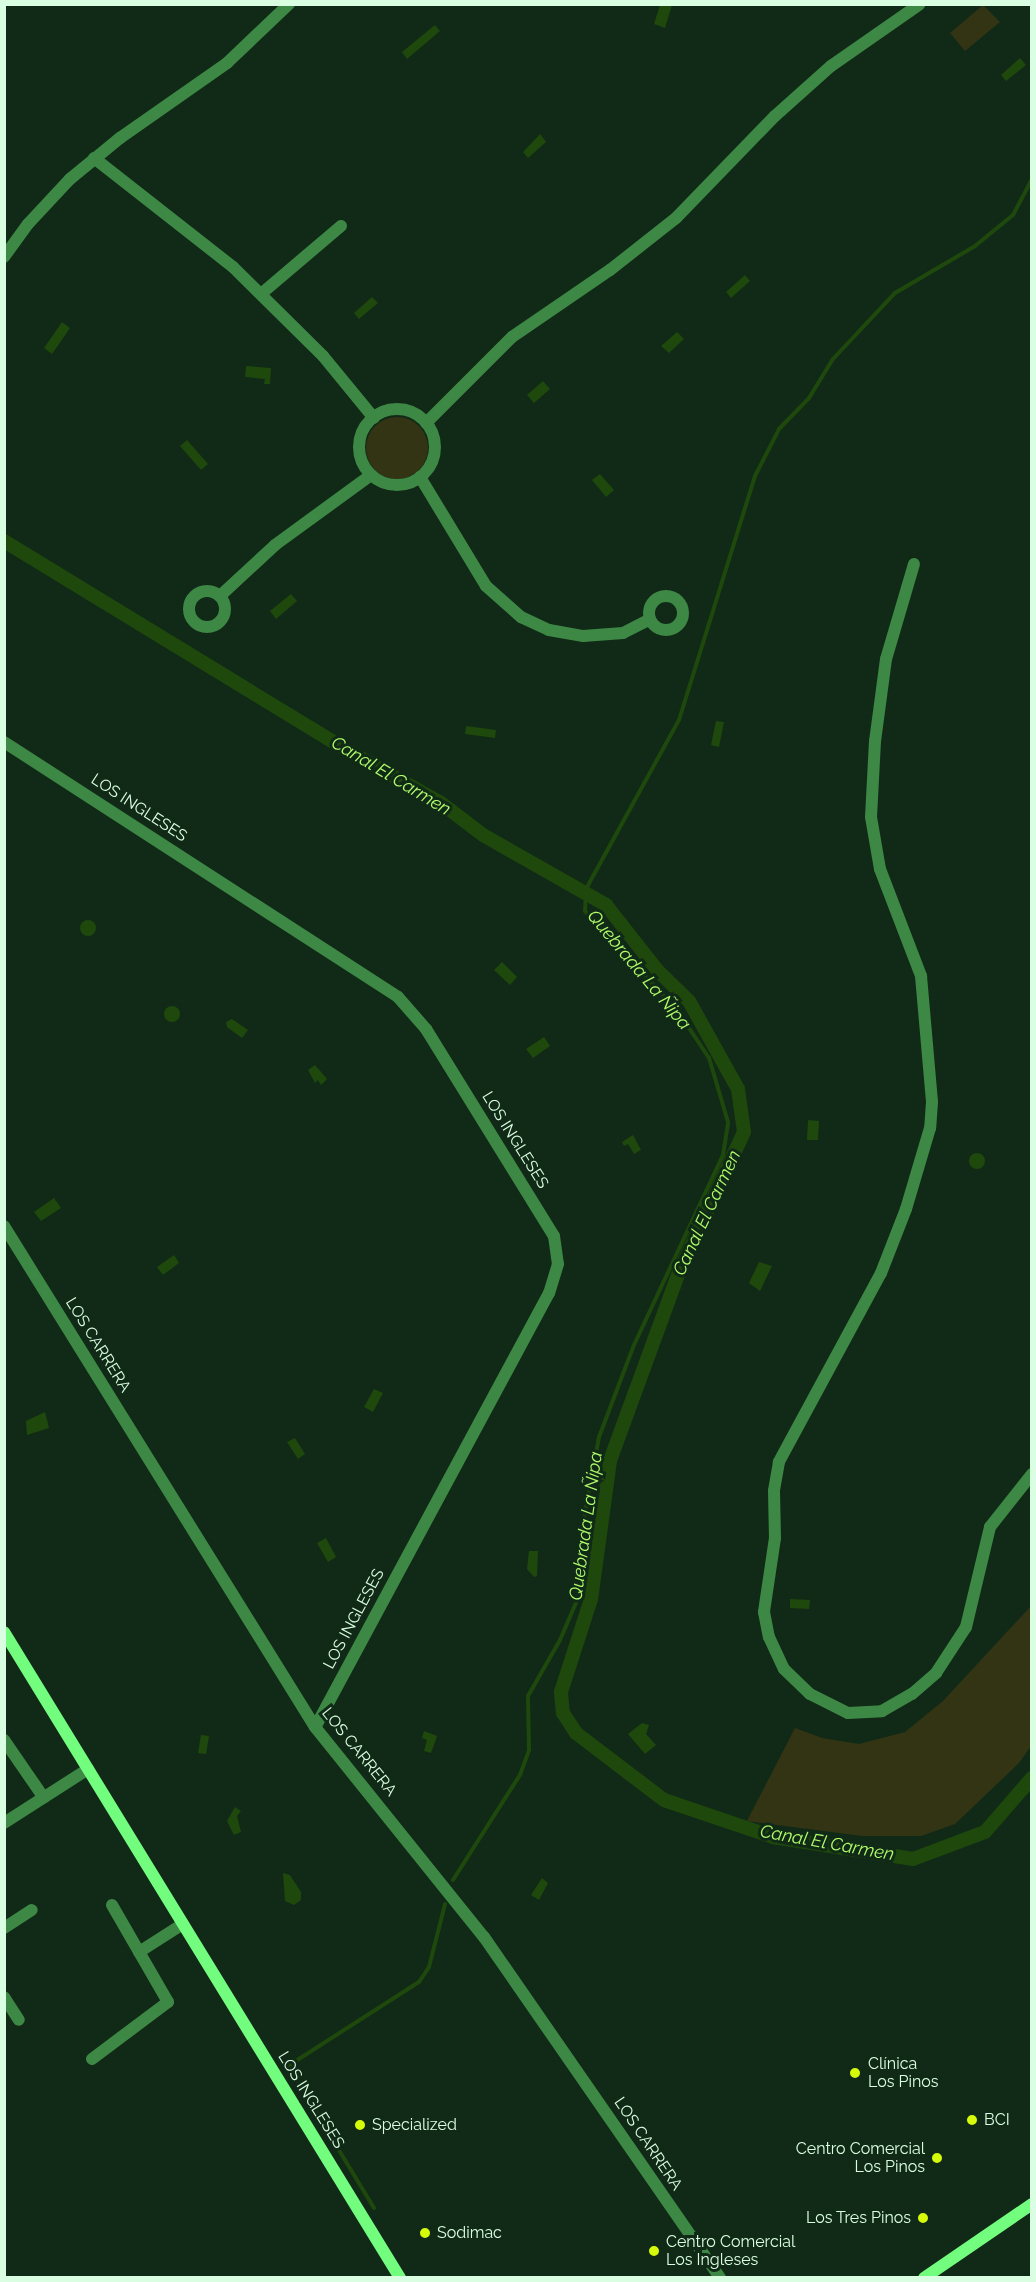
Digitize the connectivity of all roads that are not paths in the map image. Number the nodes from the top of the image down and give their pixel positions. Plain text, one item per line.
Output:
1 (289, 4) edge
2 (920, 4) edge
3 (94, 158) junction
4 (341, 226) dead end
5 (4, 257) edge
6 (261, 294) junction
7 (374, 418) junction
8 (426, 423) junction
9 (371, 475) junction
10 (420, 477) junction
11 (914, 564) dead end
12 (220, 596) dead end
13 (650, 619) dead end
14 (4, 742) edge
15 (4, 1226) edge
16 (1032, 1474) edge
17 (4, 1632) edge
18 (315, 1727) junction
19 (4, 1740) edge
20 (88, 1769) junction
21 (44, 1798) junction
22 (4, 1823) edge
23 (112, 1905) dead end
24 (32, 1911) dead end
25 (183, 1924) junction
26 (4, 1928) edge
27 (139, 1952) junction
28 (4, 1997) edge
29 (19, 2020) dead end
30 (92, 2059) dead end
31 (1032, 2204) edge
32 (400, 2277) edge
33 (720, 2277) edge
34 (924, 2277) edge

1 - 3 street
2 - 8 street
3 - 5 street
3 - 6 street
4 - 6 street
6 - 7 street
7 - 8 street
7 - 9 street
8 - 10 street
9 - 10 street
9 - 12 street
10 - 13 street
11 - 16 street
14 - 18 street, LOS INGLESES
15 - 18 street, LOS CARRERA
17 - 20 street, LOS INGLESES
18 - 33 street, LOS CARRERA
19 - 21 street
20 - 21 street
20 - 25 street, LOS INGLESES
21 - 22 street
23 - 27 street
24 - 26 street
25 - 27 street
25 - 32 street, LOS INGLESES
27 - 30 street
28 - 29 street
31 - 34 street

